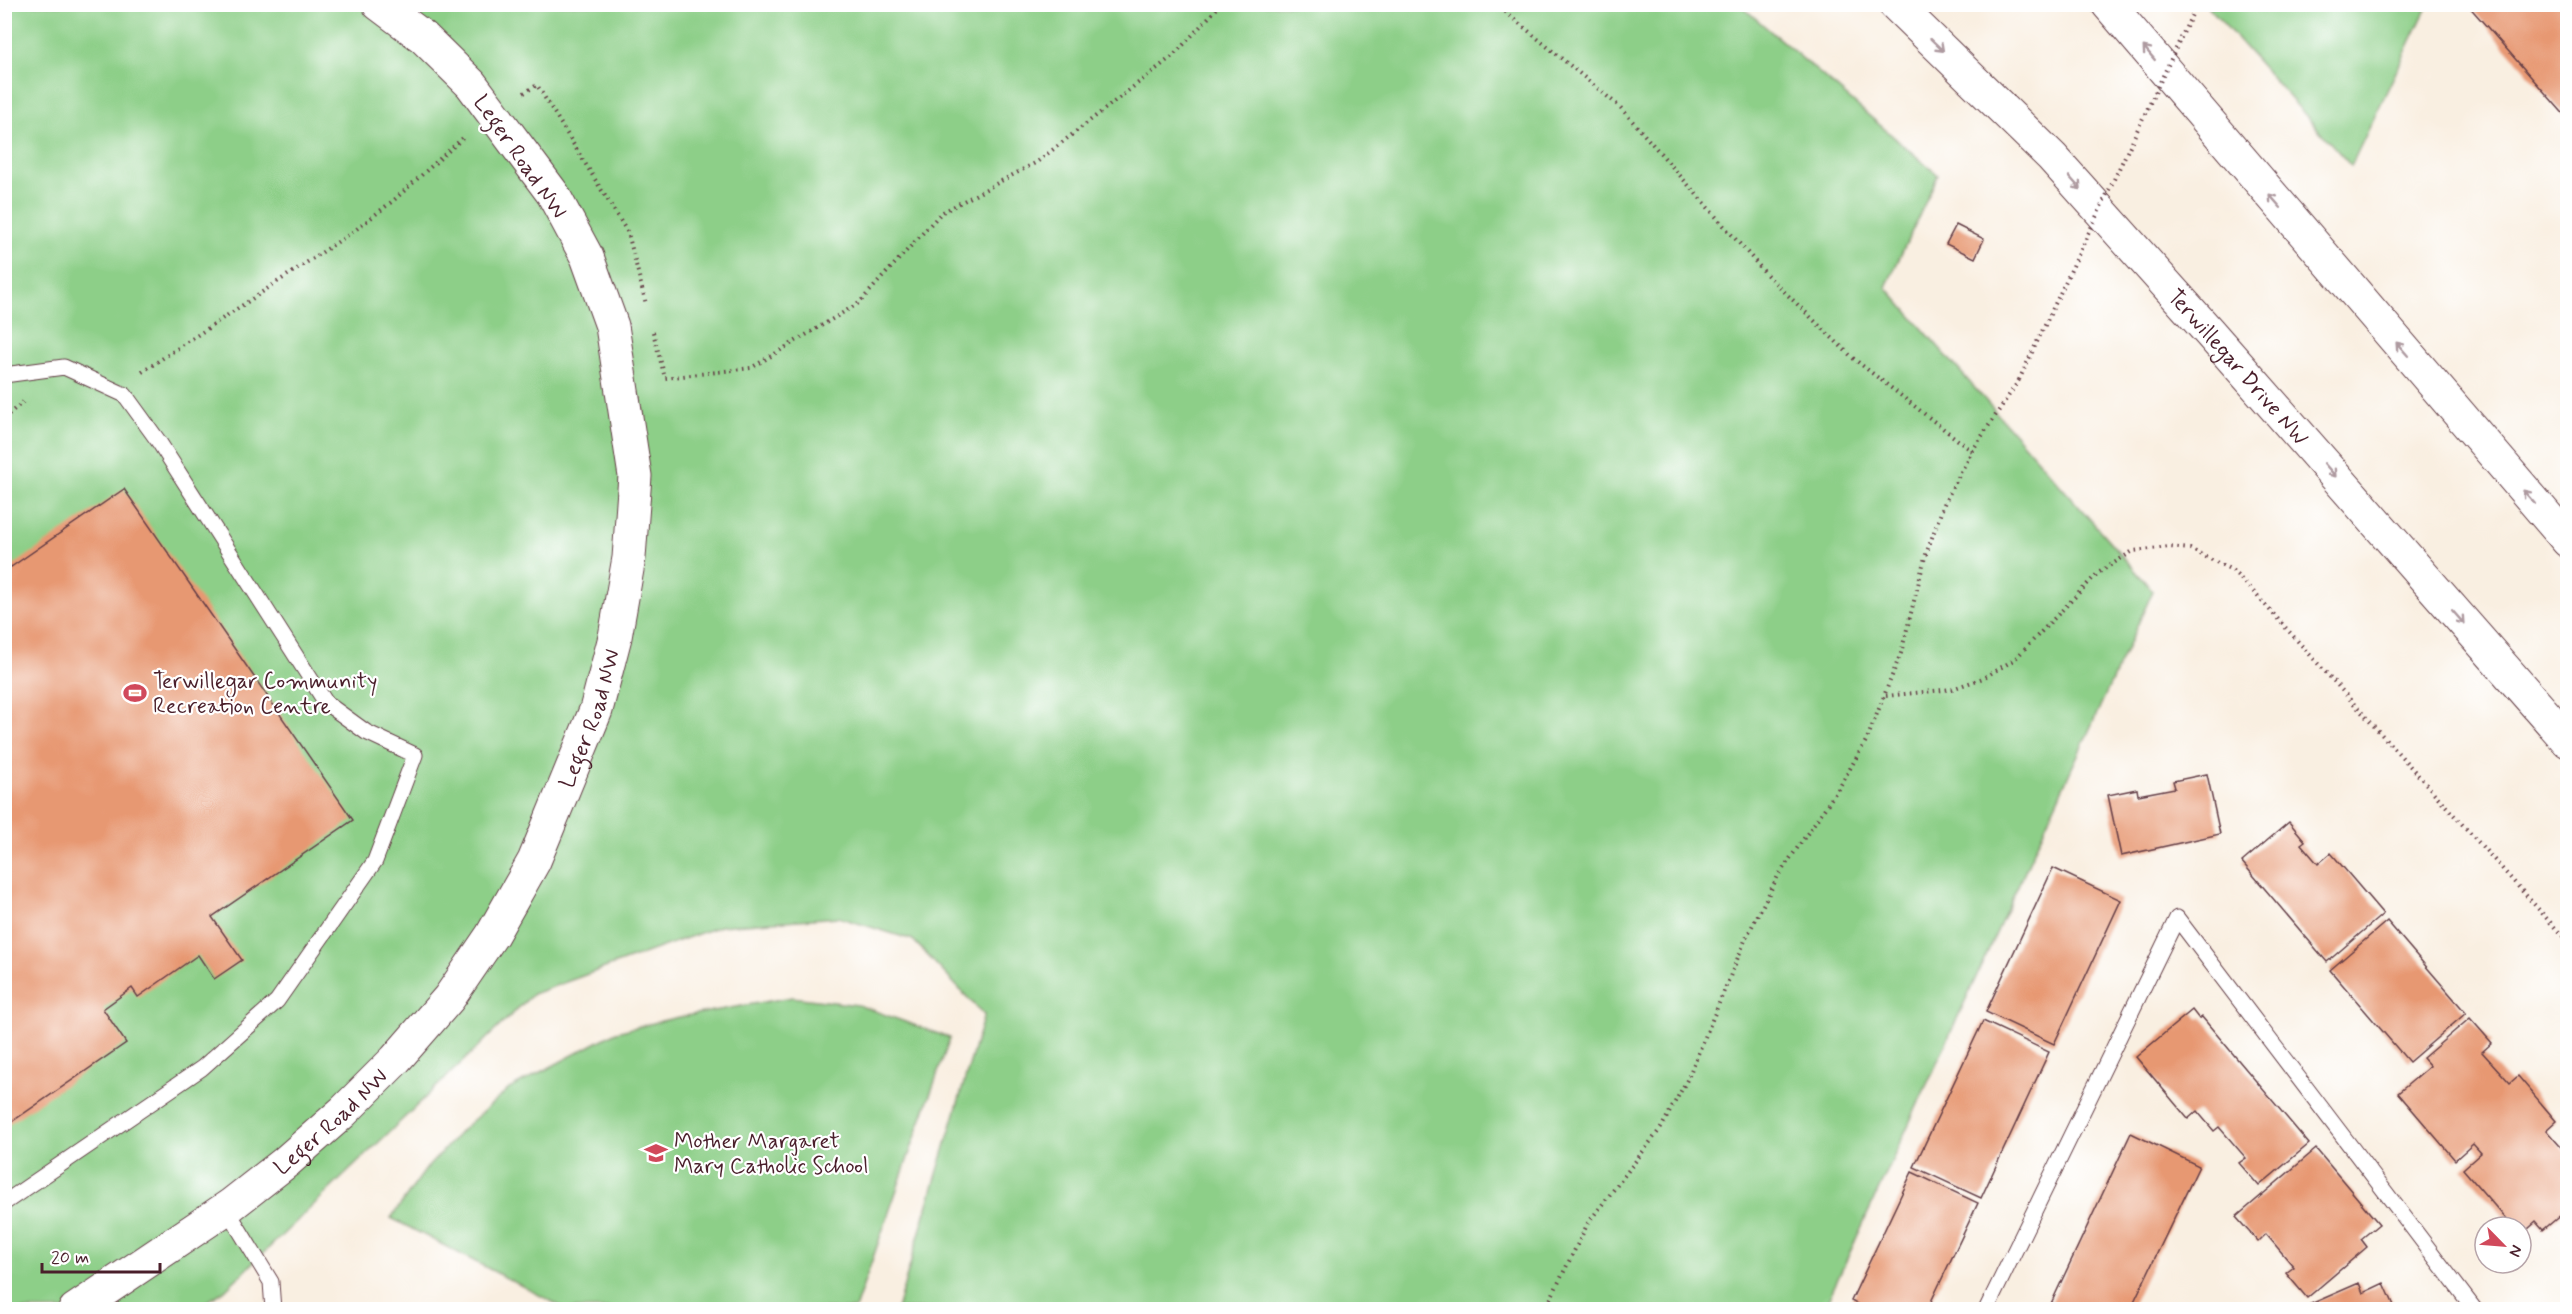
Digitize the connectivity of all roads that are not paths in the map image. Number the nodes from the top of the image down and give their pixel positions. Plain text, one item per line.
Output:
1 (379, 4) edge
2 (1895, 4) edge
3 (2108, 4) edge
4 (4, 375) edge
5 (2568, 542) edge
6 (2568, 741) edge
7 (4, 1203) edge
8 (226, 1208) junction
9 (75, 1310) edge
10 (273, 1310) edge
11 (1986, 1310) edge
12 (2475, 1310) edge

1 - 8 main road, Leger Road NW
2 -> 6 main road, Terwillegar Drive NW
5 -> 3 main road
4 - 7 lane
8 - 9 main road, Leger Road NW
8 - 10 lane
11 - 12 lane

